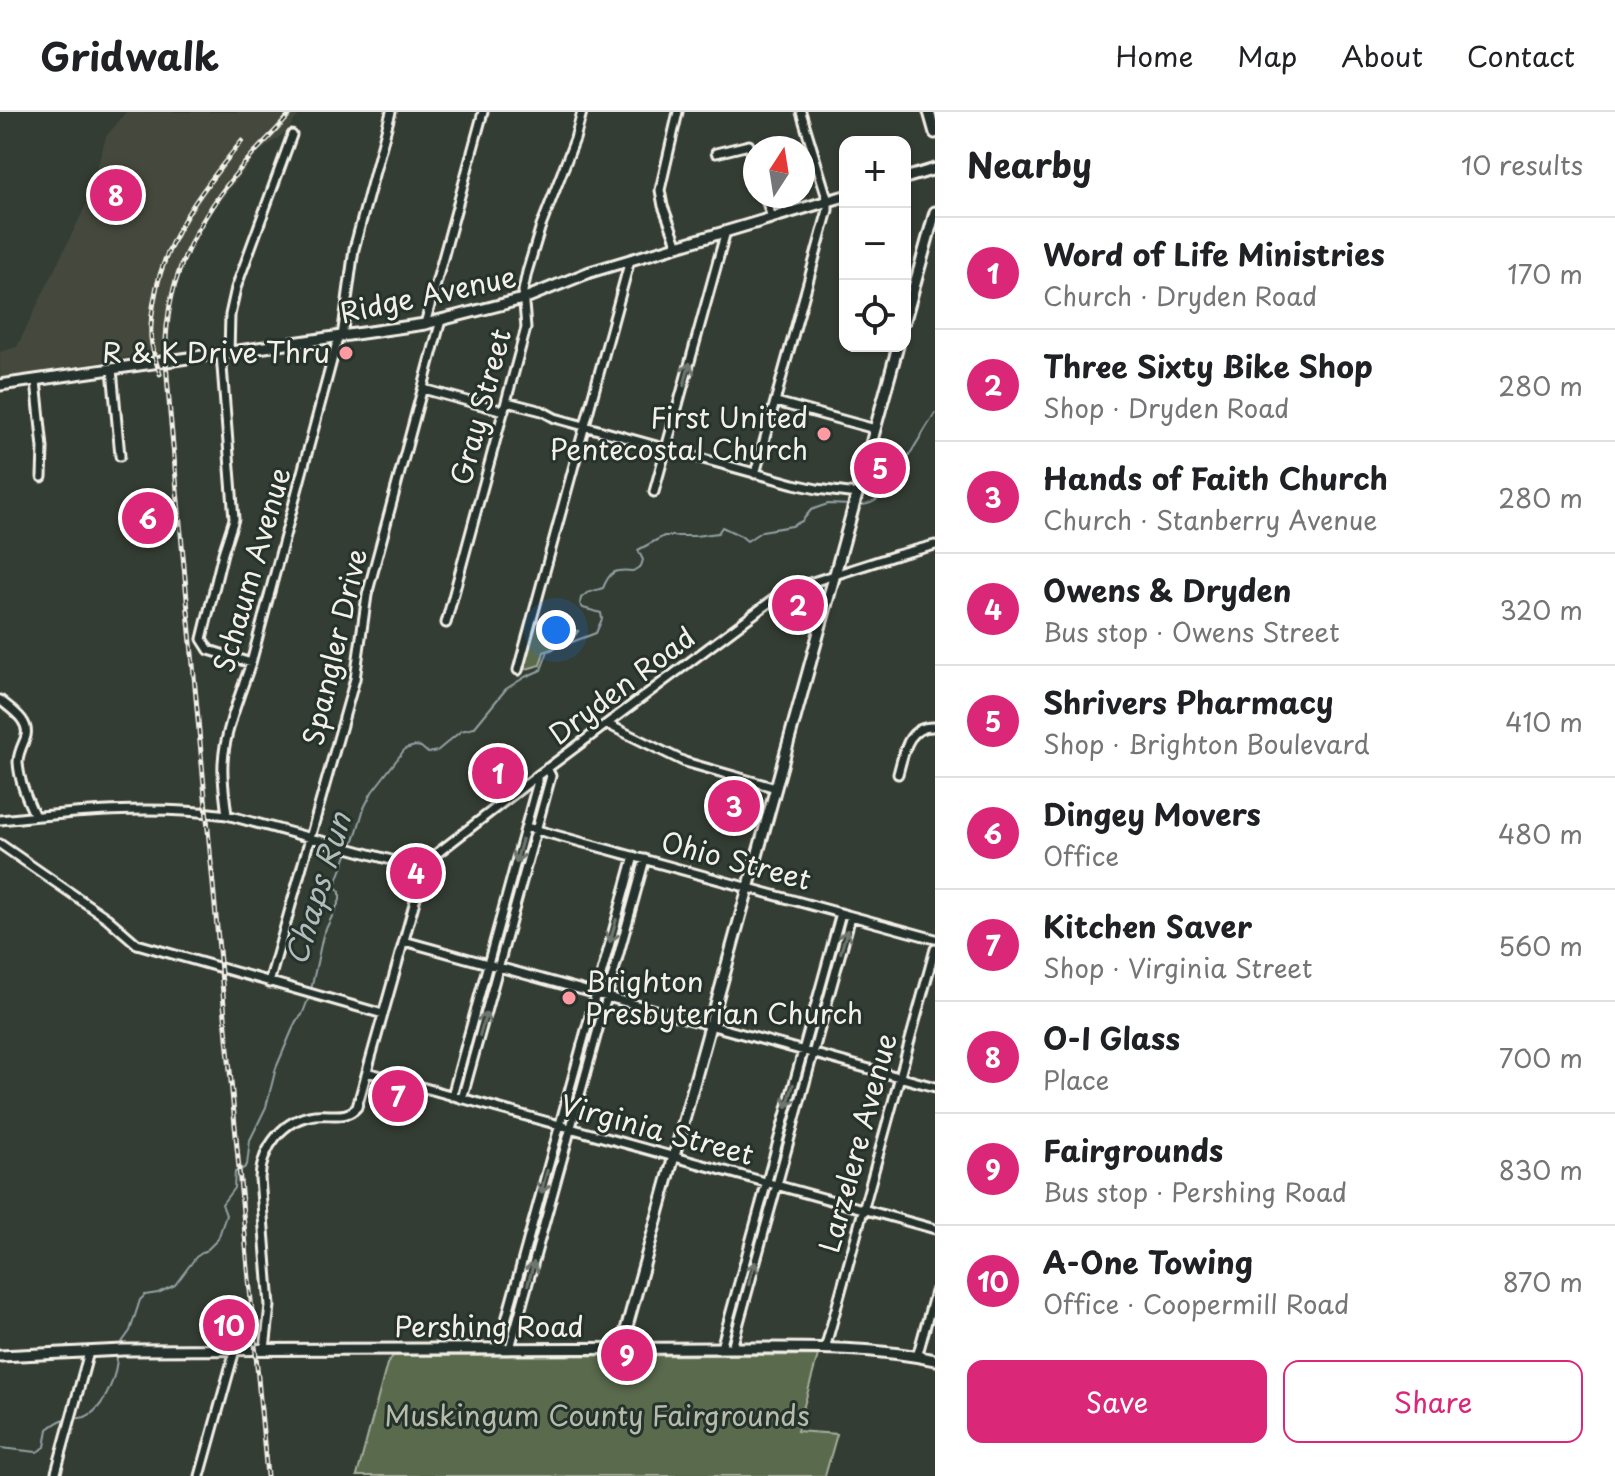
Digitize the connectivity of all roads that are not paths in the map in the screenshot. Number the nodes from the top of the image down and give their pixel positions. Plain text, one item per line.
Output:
1 (391, 112) edge
2 (483, 112) edge
3 (582, 112) edge
4 (678, 112) edge
5 (801, 112) edge
6 (929, 112) edge
7 (935, 133) edge
8 (292, 135) dead end
9 (743, 146) edge
10 (716, 153) dead end
11 (935, 169) edge
12 (911, 176) edge
13 (839, 198) edge
14 (828, 201) junction
15 (769, 208) edge
16 (935, 212) edge
17 (772, 218) junction
18 (726, 231) junction
19 (678, 246) junction
20 (630, 260) junction
21 (911, 298) edge
22 (523, 299) junction
23 (441, 320) junction
24 (425, 324) junction
25 (340, 338) junction
26 (896, 352) edge
27 (225, 353) junction
28 (112, 369) junction
29 (36, 381) junction
30 (4, 385) edge
31 (423, 389) junction
32 (507, 402) junction
33 (776, 402) junction
34 (504, 411) junction
35 (585, 426) junction
36 (875, 429) junction
37 (666, 449) junction
38 (120, 456) dead end
39 (755, 474) junction
40 (42, 477) dead end
41 (654, 492) dead end
42 (857, 497) junction
43 (935, 545) edge
44 (835, 575) junction
45 (446, 623) dead end
46 (251, 663) junction
47 (518, 670) dead end
48 (0, 700) edge
49 (607, 724) junction
50 (935, 727) edge
51 (547, 768) junction
52 (898, 774) dead end
53 (537, 776) junction
54 (776, 788) junction
55 (227, 815) junction
56 (35, 816) junction
57 (0, 820) edge
58 (526, 827) junction
59 (537, 830) junction
60 (310, 838) junction
61 (0, 844) edge
62 (634, 856) junction
63 (645, 859) junction
64 (424, 869) junction
65 (748, 887) junction
66 (841, 913) junction
67 (851, 916) junction
68 (935, 939) edge
69 (404, 941) junction
70 (935, 949) edge
71 (488, 964) junction
72 (499, 967) junction
73 (269, 983) junction
74 (595, 993) junction
75 (607, 997) junction
76 (383, 1014) junction
77 (710, 1025) junction
78 (803, 1051) junction
79 (813, 1053) junction
80 (367, 1072) junction
81 (899, 1077) junction
82 (935, 1087) edge
83 (452, 1096) junction
84 (462, 1099) junction
85 (559, 1126) junction
86 (571, 1129) junction
87 (673, 1157) junction
88 (766, 1182) junction
89 (777, 1185) junction
90 (863, 1210) junction
91 (935, 1229) edge
92 (935, 1292) edge
93 (510, 1348) junction
94 (621, 1348) junction
95 (726, 1348) junction
96 (265, 1349) junction
97 (498, 1349) junction
98 (825, 1349) junction
99 (235, 1350) junction
100 (89, 1352) junction
101 (0, 1356) edge
102 (917, 1357) junction
103 (935, 1360) edge
104 (55, 1476) edge
105 (200, 1476) edge

1 - 25 street, Schaum Avenue
2 - 24 street
3 - 22 street, Gray Street
4 - 19 street
5 - 14 street
6 - 7 street
8 - 27 street
9 - 10 street
11 - 12 street
13 - 14 street, Ridge Avenue
14 - 17 street, Ridge Avenue
14 - 33 street
15 - 17 street
16 - 21 street
17 - 18 street, Ridge Avenue
18 - 19 street, Ridge Avenue
37 -> 18 street
19 - 20 street, Ridge Avenue
20 - 22 street, Ridge Avenue
20 - 35 street
22 - 23 street, Ridge Avenue
22 - 32 street, Gray Street
23 - 24 street, Ridge Avenue
23 - 31 street, Spangler Drive
24 - 25 street, Ridge Avenue
25 - 27 street, Ridge Avenue
25 - 46 street, Schaum Avenue
26 - 36 street
27 - 28 street, Ridge Avenue
27 - 46 street
28 - 29 street, Ridge Avenue
28 - 38 street
29 - 30 street, Ridge Avenue
29 - 40 street
31 - 34 street
31 - 60 street, Spangler Drive
32 - 34 street, Gray Street
32 - 35 street
33 - 36 street
33 - 39 street
34 - 45 street, Gray Street
35 - 37 street
35 - 47 street
36 - 42 street
37 - 39 street
37 - 41 street
39 - 42 street
42 - 44 street
43 - 44 street, Dryden Road
44 - 49 street, Dryden Road
44 - 54 street
46 - 55 street, Schaum Avenue
48 - 56 street
49 - 51 street, Dryden Road
49 - 54 street
50 - 52 street
51 - 53 street, Dryden Road
51 - 59 street
53 - 58 street
53 - 64 street, Dryden Road
54 - 65 street
55 - 56 street
55 - 60 street
56 - 57 street
58 - 59 street, Ohio Street
58 -> 71 street
59 - 62 street, Ohio Street
59 - 72 street
60 - 64 street
60 - 73 street, Spangler Drive
61 - 73 street
62 - 63 street, Ohio Street
62 -> 74 street
63 - 65 street, Ohio Street
63 - 75 street
64 - 69 street
65 - 66 street, Ohio Street
65 - 77 street
66 - 67 street, Ohio Street
66 - 78 street
67 - 68 street, Ohio Street
79 -> 67 street
69 - 71 street
69 - 76 street
70 - 81 street, Larzelere Avenue
71 - 72 street
71 - 83 street
72 - 74 street
84 -> 72 street
73 - 76 street
74 - 75 street
74 - 85 street
75 - 77 street
75 - 86 street
76 - 80 street
77 - 78 street
77 - 87 street
78 - 79 street
78 -> 88 street
79 - 81 street
79 - 89 street
80 - 83 street, Virginia Street
80 - 96 street
81 - 82 street
81 - 90 street, Larzelere Avenue
83 - 84 street, Virginia Street
84 - 85 street, Virginia Street
85 - 86 street, Virginia Street
85 -> 97 street
86 - 87 street, Virginia Street
93 -> 86 street
87 - 88 street, Virginia Street
87 - 94 street
88 - 89 street, Virginia Street
88 - 95 street
89 - 90 street, Virginia Street
95 -> 89 street
90 - 91 street, Virginia Street
90 - 98 street, Larzelere Avenue
92 - 102 street
93 - 94 street, Pershing Road
93 - 97 street, Pershing Road
94 - 95 street, Pershing Road
95 - 98 street, Pershing Road
96 - 97 street, Pershing Road
96 - 99 street, Pershing Road
98 - 102 street, Pershing Road
99 - 100 street, Pershing Road
99 - 105 street
100 - 101 street, Pershing Road
100 - 104 street
102 - 103 street, Pershing Road

